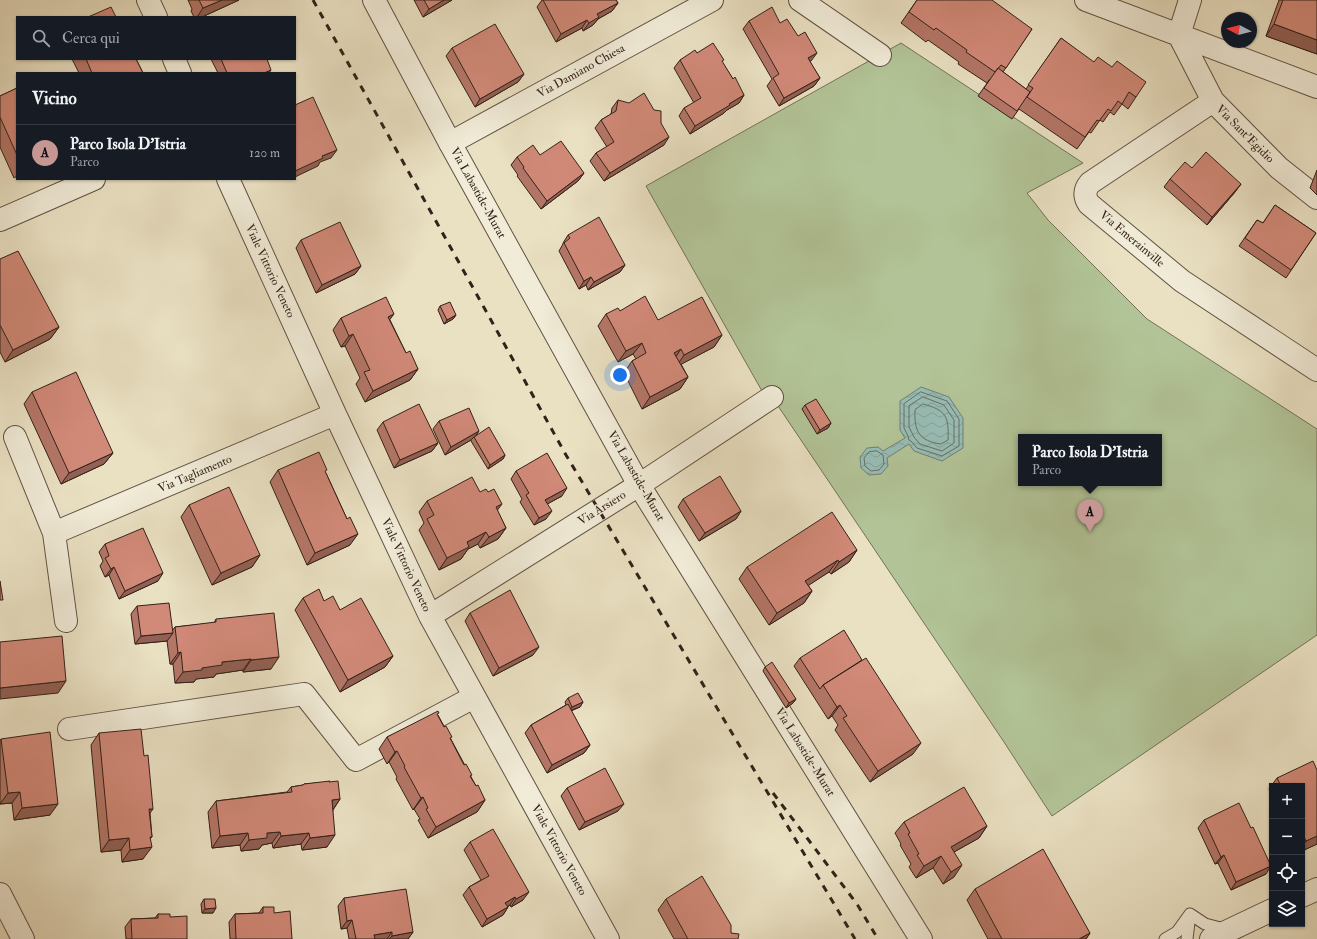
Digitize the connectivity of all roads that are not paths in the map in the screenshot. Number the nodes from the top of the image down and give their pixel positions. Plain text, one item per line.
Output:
1 (148, 0) edge
2 (374, 0) edge
3 (712, 0) edge
4 (800, 0) edge
5 (1086, 0) edge
6 (1190, 0) edge
7 (156, 16) edge
8 (1179, 35) junction
9 (880, 55) dead end
10 (174, 60) edge
11 (180, 72) edge
12 (1317, 87) edge
13 (1213, 101) junction
14 (450, 143) junction
15 (92, 180) edge
16 (228, 180) edge
17 (1317, 198) edge
18 (0, 220) edge
19 (1317, 370) edge
20 (772, 397) dead end
21 (335, 414) junction
22 (15, 437) dead end
23 (639, 485) junction
24 (54, 534) junction
25 (430, 616) junction
26 (66, 621) dead end
27 (474, 697) junction
28 (69, 729) dead end
29 (1317, 889) edge
30 (0, 894) edge
31 (1305, 895) edge
32 (1269, 911) edge
33 (1190, 914) junction
34 (1220, 934) edge
35 (23, 939) edge
36 (608, 939) edge
37 (921, 939) edge
38 (1165, 939) edge
39 (1187, 939) edge

1 - 7 street
2 - 14 street, Via Labastide-Murat
3 - 14 street, Via Damiano Chiesa
4 - 9 street
5 - 8 street
6 - 8 street
8 - 12 street
8 - 13 street, Via Sant'Egidio
10 - 11 street
13 - 17 street, Via Sant'Egidio
13 - 19 street, Via Emerainville
14 - 23 street, Via Labastide-Murat
15 - 18 street
16 - 21 street, Viale Vittorio Veneto
20 - 23 street, Via Arsiero
21 - 24 street, Via Tagliamento
21 - 25 street, Viale Vittorio Veneto
22 - 24 street
23 - 25 street, Via Arsiero
23 - 37 street, Via Labastide-Murat
24 - 26 street
25 - 27 street, Viale Vittorio Veneto
27 - 28 street
27 - 36 street, Viale Vittorio Veneto
29 - 31 street
30 - 35 street
32 - 34 street
33 - 34 lane
33 - 38 lane
33 - 39 lane

